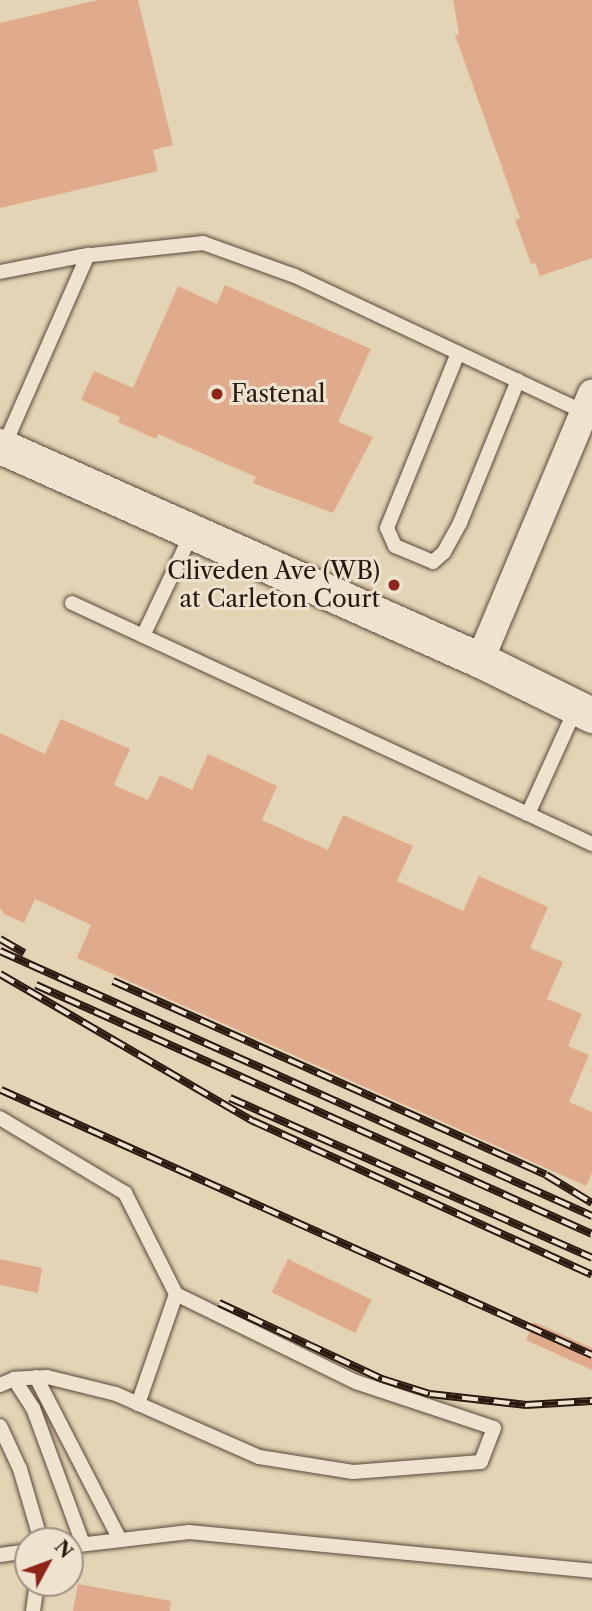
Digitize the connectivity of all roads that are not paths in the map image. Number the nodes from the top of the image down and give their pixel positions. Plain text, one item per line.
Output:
1 (88, 255) junction
2 (0, 272) edge
3 (458, 353) junction
4 (518, 380) junction
5 (588, 403) edge
6 (2, 447) edge
7 (193, 532) junction
8 (72, 603) dead end
9 (143, 636) junction
10 (480, 660) junction
11 (584, 712) edge
12 (528, 814) junction
13 (592, 844) edge
14 (0, 1118) edge
15 (176, 1294) junction
16 (36, 1377) junction
17 (14, 1379) junction
18 (0, 1385) edge
19 (138, 1404) junction
20 (0, 1426) edge
21 (36, 1527) edge
22 (71, 1527) edge
23 (120, 1540) junction
24 (84, 1544) edge
25 (592, 1571) edge

1 - 2 lane
1 - 3 lane
1 - 6 lane
3 - 4 lane
3 - 4 lane
4 - 5 lane
5 - 10 street
6 - 7 street
7 - 9 lane
7 - 10 street
8 - 9 lane
9 - 12 lane
10 - 11 street
11 - 12 lane
12 - 13 lane
14 - 15 lane
15 - 19 lane
15 - 19 lane
16 - 17 lane
16 - 19 lane
16 - 23 lane
17 - 18 lane
17 - 22 lane
20 - 21 lane
23 - 24 lane
23 - 25 lane

